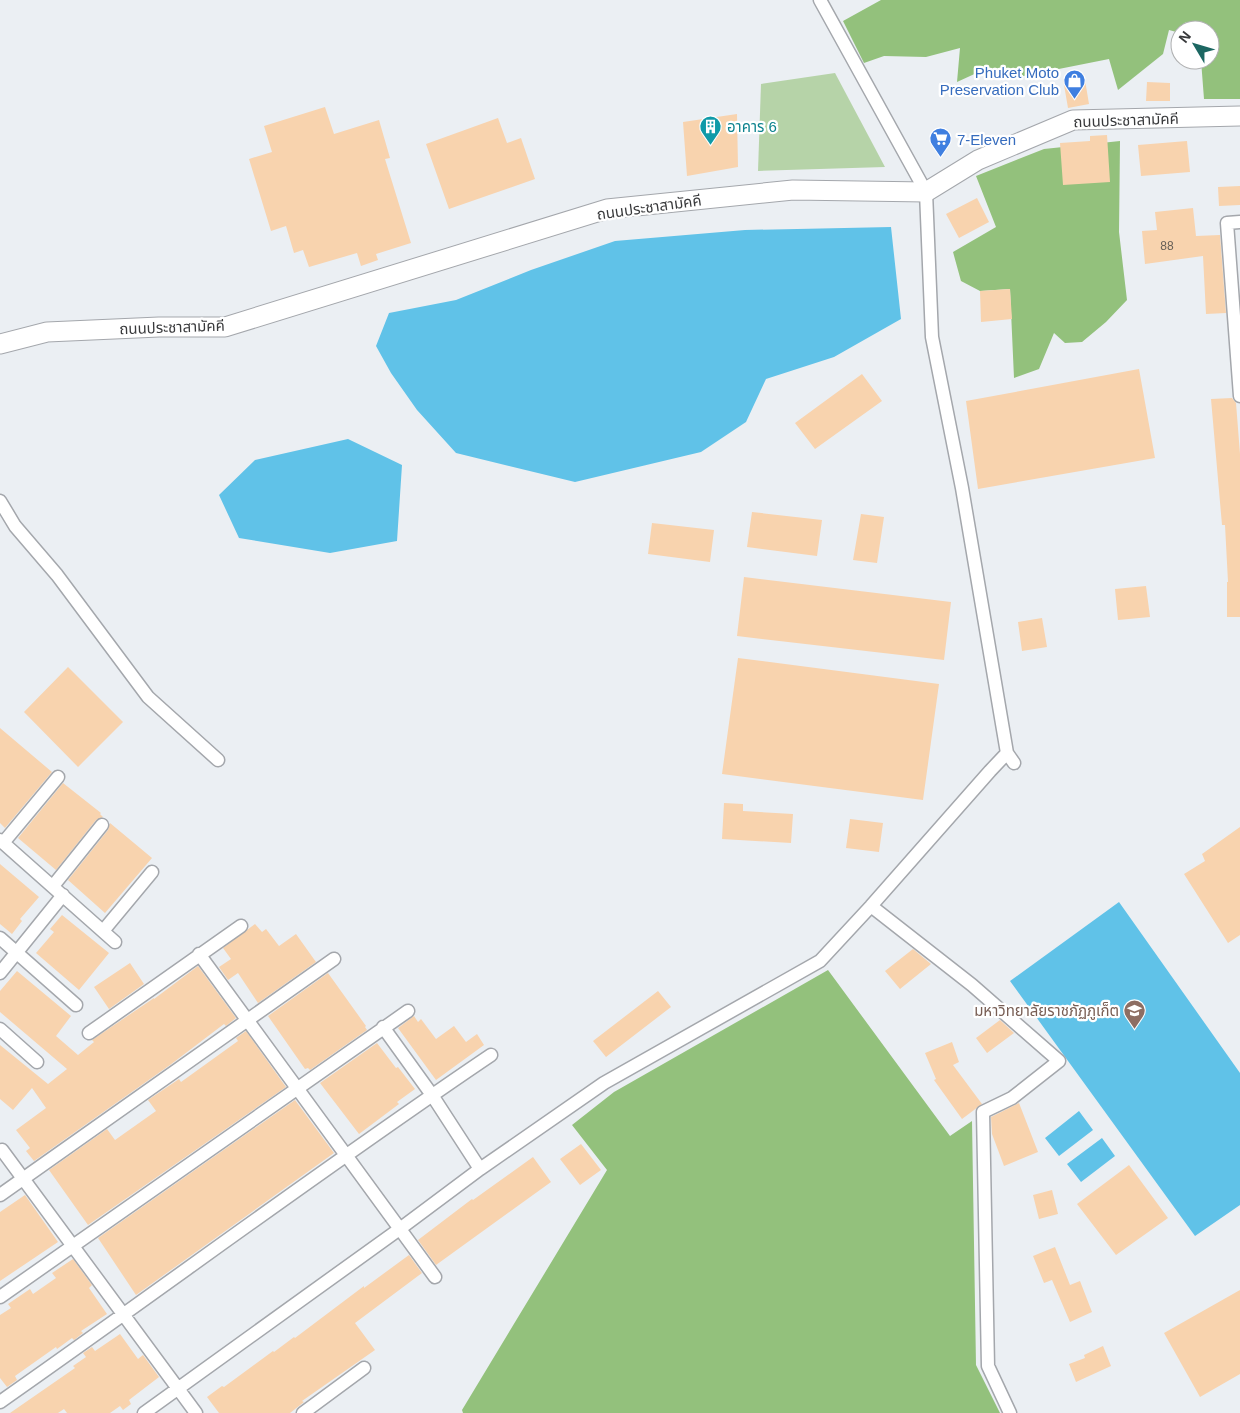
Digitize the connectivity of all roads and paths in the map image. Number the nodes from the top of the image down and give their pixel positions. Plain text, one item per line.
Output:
1 (820, 0) edge
2 (1240, 116) edge
3 (926, 192) junction
4 (1240, 222) edge
5 (0, 344) edge
6 (1240, 396) edge
7 (0, 501) edge
8 (218, 760) dead end
9 (58, 777) dead end
10 (102, 825) dead end
11 (1, 842) edge
12 (152, 872) dead end
13 (52, 886) junction
14 (63, 895) junction
15 (871, 906) junction
16 (241, 926) dead end
17 (103, 931) junction
18 (0, 938) edge
19 (115, 942) dead end
20 (18, 952) junction
21 (199, 954) junction
22 (334, 959) dead end
23 (0, 973) edge
24 (76, 1005) dead end
25 (408, 1011) dead end
26 (248, 1020) junction
27 (384, 1027) junction
28 (0, 1029) edge
29 (88, 1033) dead end
30 (491, 1055) dead end
31 (37, 1062) dead end
32 (298, 1088) junction
33 (432, 1095) junction
34 (2, 1150) dead end
35 (347, 1155) junction
36 (480, 1169) junction
37 (24, 1178) junction
38 (0, 1195) edge
39 (401, 1228) junction
40 (72, 1246) junction
41 (435, 1277) dead end
42 (0, 1297) edge
43 (123, 1316) junction
44 (364, 1368) dead end
45 (178, 1389) junction
46 (0, 1402) edge
47 (144, 1413) edge
48 (196, 1413) edge
49 (303, 1413) edge
50 (1010, 1413) edge

1 - 3 street
2 - 3 street, ถนนประชาสามัคคี
3 - 5 street, ถนนประชาสามัคคี
3 - 15 street
4 - 6 street
7 - 8 street
9 - 11 street
10 - 13 street
11 - 13 street
12 - 17 street
13 - 14 street
14 - 17 street
14 - 20 street
15 - 36 street
15 - 50 street
16 - 21 street
17 - 19 street
18 - 20 street
20 - 23 street
20 - 24 street
21 - 26 street
21 - 29 street
22 - 26 street
25 - 27 street
26 - 32 street
26 - 37 street
27 - 32 street
27 - 33 street
28 - 31 street
30 - 33 street
32 - 35 street
32 - 40 street
33 - 35 street
33 - 36 street
34 - 37 street
35 - 39 street
35 - 43 street
36 - 39 street
37 - 38 street
37 - 40 street
39 - 41 street
39 - 45 street
40 - 42 street
40 - 43 street
43 - 45 street
43 - 46 street
44 - 49 street
45 - 47 street
45 - 48 street

